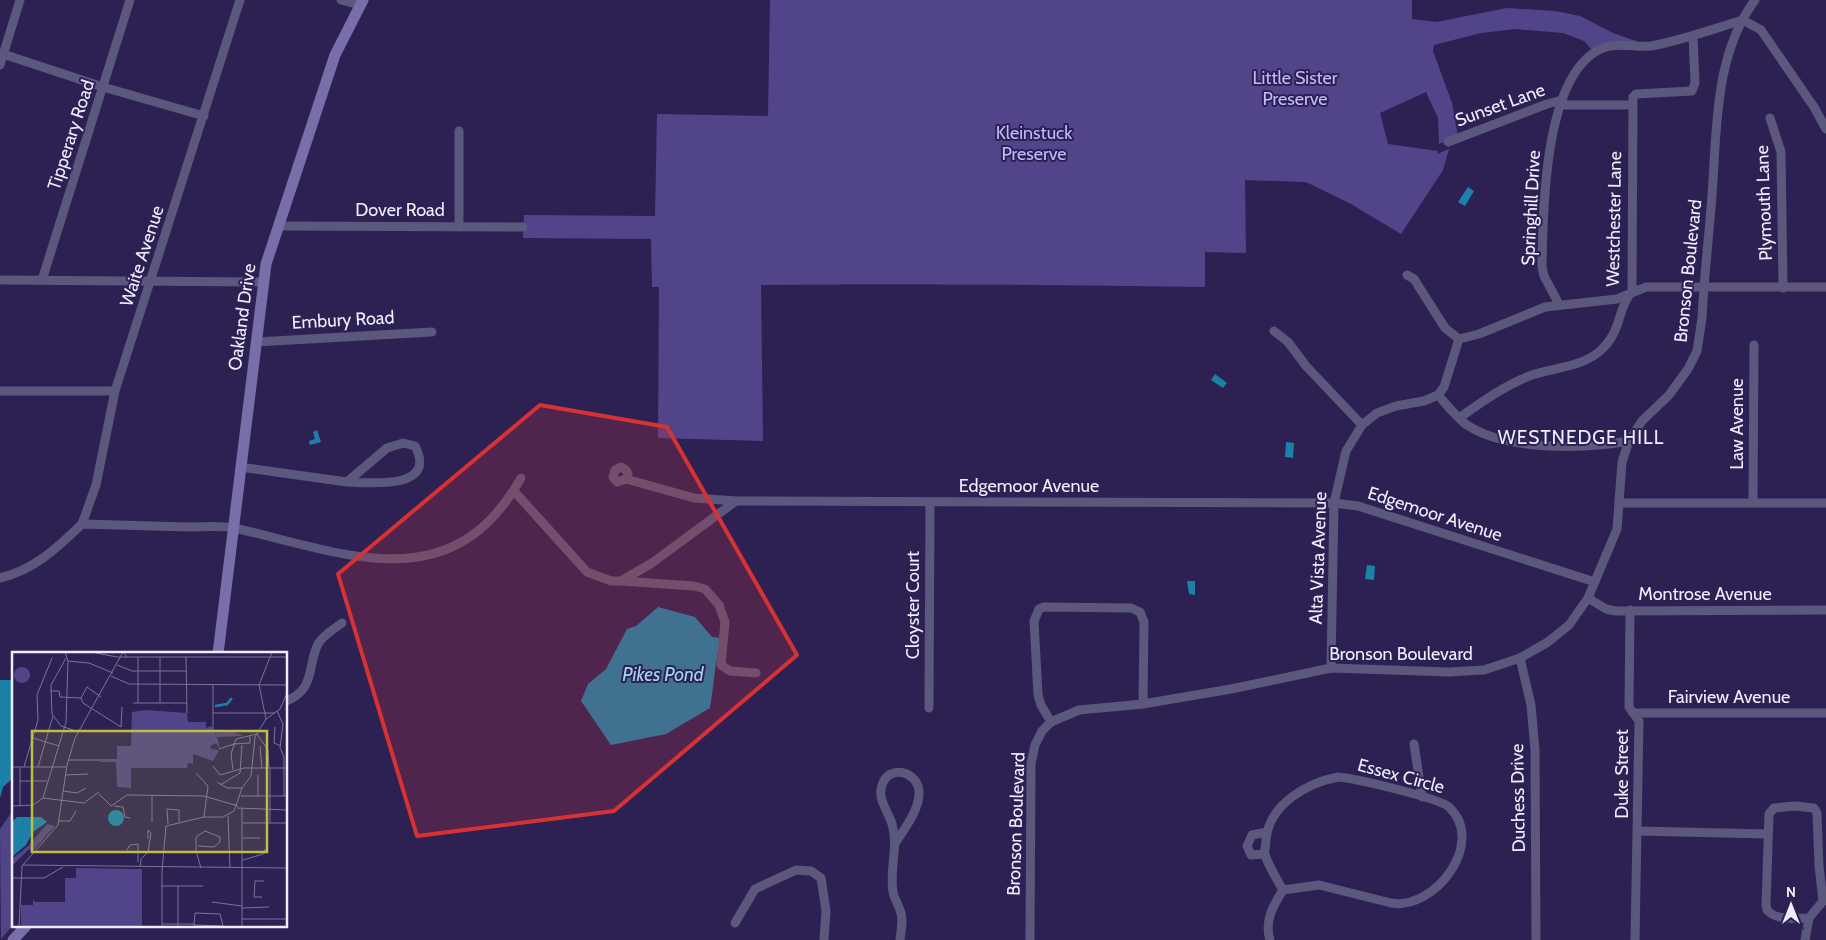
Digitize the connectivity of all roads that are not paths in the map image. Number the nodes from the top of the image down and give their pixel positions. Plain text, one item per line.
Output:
1 (20, 0) edge
2 (130, 0) edge
3 (240, 0) edge
4 (341, 0) edge
5 (1755, 0) edge
6 (362, 3) edge
7 (1743, 20) junction
8 (1693, 36) junction
9 (3, 54) junction
10 (0, 64) edge
11 (103, 87) junction
12 (1562, 103) junction
13 (1632, 105) junction
14 (204, 116) junction
15 (1770, 118) dead end
16 (1826, 129) edge
17 (459, 131) dead end
18 (1448, 142) dead end
19 (278, 226) junction
20 (459, 227) junction
21 (523, 227) dead end
22 (1407, 275) dead end
23 (0, 280) edge
24 (42, 280) junction
25 (151, 282) junction
26 (262, 282) junction
27 (1826, 287) edge
28 (1782, 288) junction
29 (1632, 291) junction
30 (1559, 304) junction
31 (1274, 331) dead end
32 (432, 332) dead end
33 (1459, 339) junction
34 (256, 342) junction
35 (1754, 345) dead end
36 (0, 391) edge
37 (115, 391) junction
38 (1438, 395) junction
39 (1459, 418) junction
40 (1362, 425) junction
41 (1628, 441) junction
42 (240, 467) junction
43 (521, 478) dead end
44 (626, 479) dead end
45 (347, 482) junction
46 (514, 491) junction
47 (736, 501) junction
48 (930, 502) junction
49 (1334, 503) junction
50 (1619, 503) junction
51 (1753, 503) junction
52 (1826, 503) edge
53 (82, 524) junction
54 (232, 528) junction
55 (0, 578) edge
56 (621, 581) junction
57 (1595, 582) junction
58 (1588, 598) junction
59 (1630, 610) junction
60 (1826, 610) edge
61 (342, 623) dead end
62 (218, 652) edge
63 (1520, 658) junction
64 (1331, 668) junction
65 (756, 674) dead end
66 (288, 700) edge
67 (1143, 704) junction
68 (929, 708) dead end
69 (1633, 713) junction
70 (1826, 713) edge
71 (1051, 722) junction
72 (1414, 744) dead end
73 (1422, 797) junction
74 (1638, 831) junction
75 (1267, 832) junction
76 (1767, 834) junction
77 (896, 842) junction
78 (1265, 854) junction
79 (1283, 890) junction
80 (1809, 918) junction
81 (736, 923) dead end
82 (24, 928) edge
83 (13, 940) edge
84 (824, 940) edge
85 (900, 940) edge
86 (1030, 940) edge
87 (1270, 940) edge
88 (1536, 940) edge
89 (1635, 940) edge
90 (1805, 940) edge

1 - 9 street
2 - 11 street, Tipperary Road
3 - 14 street, Waite Avenue
4 - 6 street
5 - 7 street, Bronson Boulevard
6 - 19 main road, Oakland Drive
7 - 8 street
7 - 16 street
7 - 41 street, Bronson Boulevard
8 - 12 street, Springhill Drive
8 - 13 street
9 - 10 street
9 - 11 street
11 - 14 street
11 - 24 street, Tipperary Road
12 - 13 street, Sunset Lane
12 - 18 street, Sunset Lane
12 - 30 street, Springhill Drive
13 - 29 street, Westchester Lane
14 - 25 street, Waite Avenue
15 - 28 street, Plymouth Lane
17 - 20 street
19 - 20 street, Dover Road
19 - 26 main road, Oakland Drive
20 - 21 street, Dover Road
22 - 33 street
23 - 24 street
24 - 25 street
25 - 26 street
25 - 37 street, Waite Avenue
26 - 34 main road, Oakland Drive
27 - 28 street
28 - 29 street
29 - 30 street
29 - 39 street, Westchester Lane
30 - 33 street
31 - 40 street
32 - 34 street, Embury Road
33 - 38 street
34 - 42 main road, Oakland Drive
35 - 51 street, Law Avenue
36 - 37 street
37 - 53 street, Waite Avenue
38 - 39 street
38 - 40 street
39 - 41 street
40 - 49 street, Alta Vista Avenue
41 - 50 street, Bronson Boulevard
42 - 45 street
42 - 54 main road, Oakland Drive
43 - 46 street
44 - 47 street, Edgemoor Avenue
45 - 45 street
46 - 54 street
46 - 56 street
47 - 48 street, Edgemoor Avenue
47 - 56 street
48 - 49 street, Edgemoor Avenue
48 - 68 street, Cloyster Court
49 - 57 street, Edgemoor Avenue
49 - 64 street, Alta Vista Avenue
50 - 51 street
50 - 57 street, Bronson Boulevard
51 - 52 street
53 - 54 street
53 - 55 street
54 - 62 main road, Oakland Drive
56 - 65 street
57 - 58 street, Bronson Boulevard
58 - 59 street, Montrose Avenue
58 - 63 street, Bronson Boulevard
59 - 60 street, Montrose Avenue
59 - 69 street, Duke Street
61 - 66 street
63 - 64 street, Bronson Boulevard
63 - 88 street, Duchess Drive
64 - 67 street, Bronson Boulevard
67 - 71 street, Bronson Boulevard
67 - 71 street
69 - 70 street, Fairview Avenue
69 - 74 street, Duke Street
71 - 86 street, Bronson Boulevard
72 - 73 street
73 - 75 street, Essex Circle
73 - 79 street, Essex Circle
74 - 76 street
74 - 89 street, Duke Street
75 - 78 street, Essex Circle
75 - 78 street
76 - 80 street
76 - 80 street
77 - 77 street
77 - 85 street
78 - 79 street
79 - 87 street
80 - 90 street
81 - 84 street
82 - 83 main road

